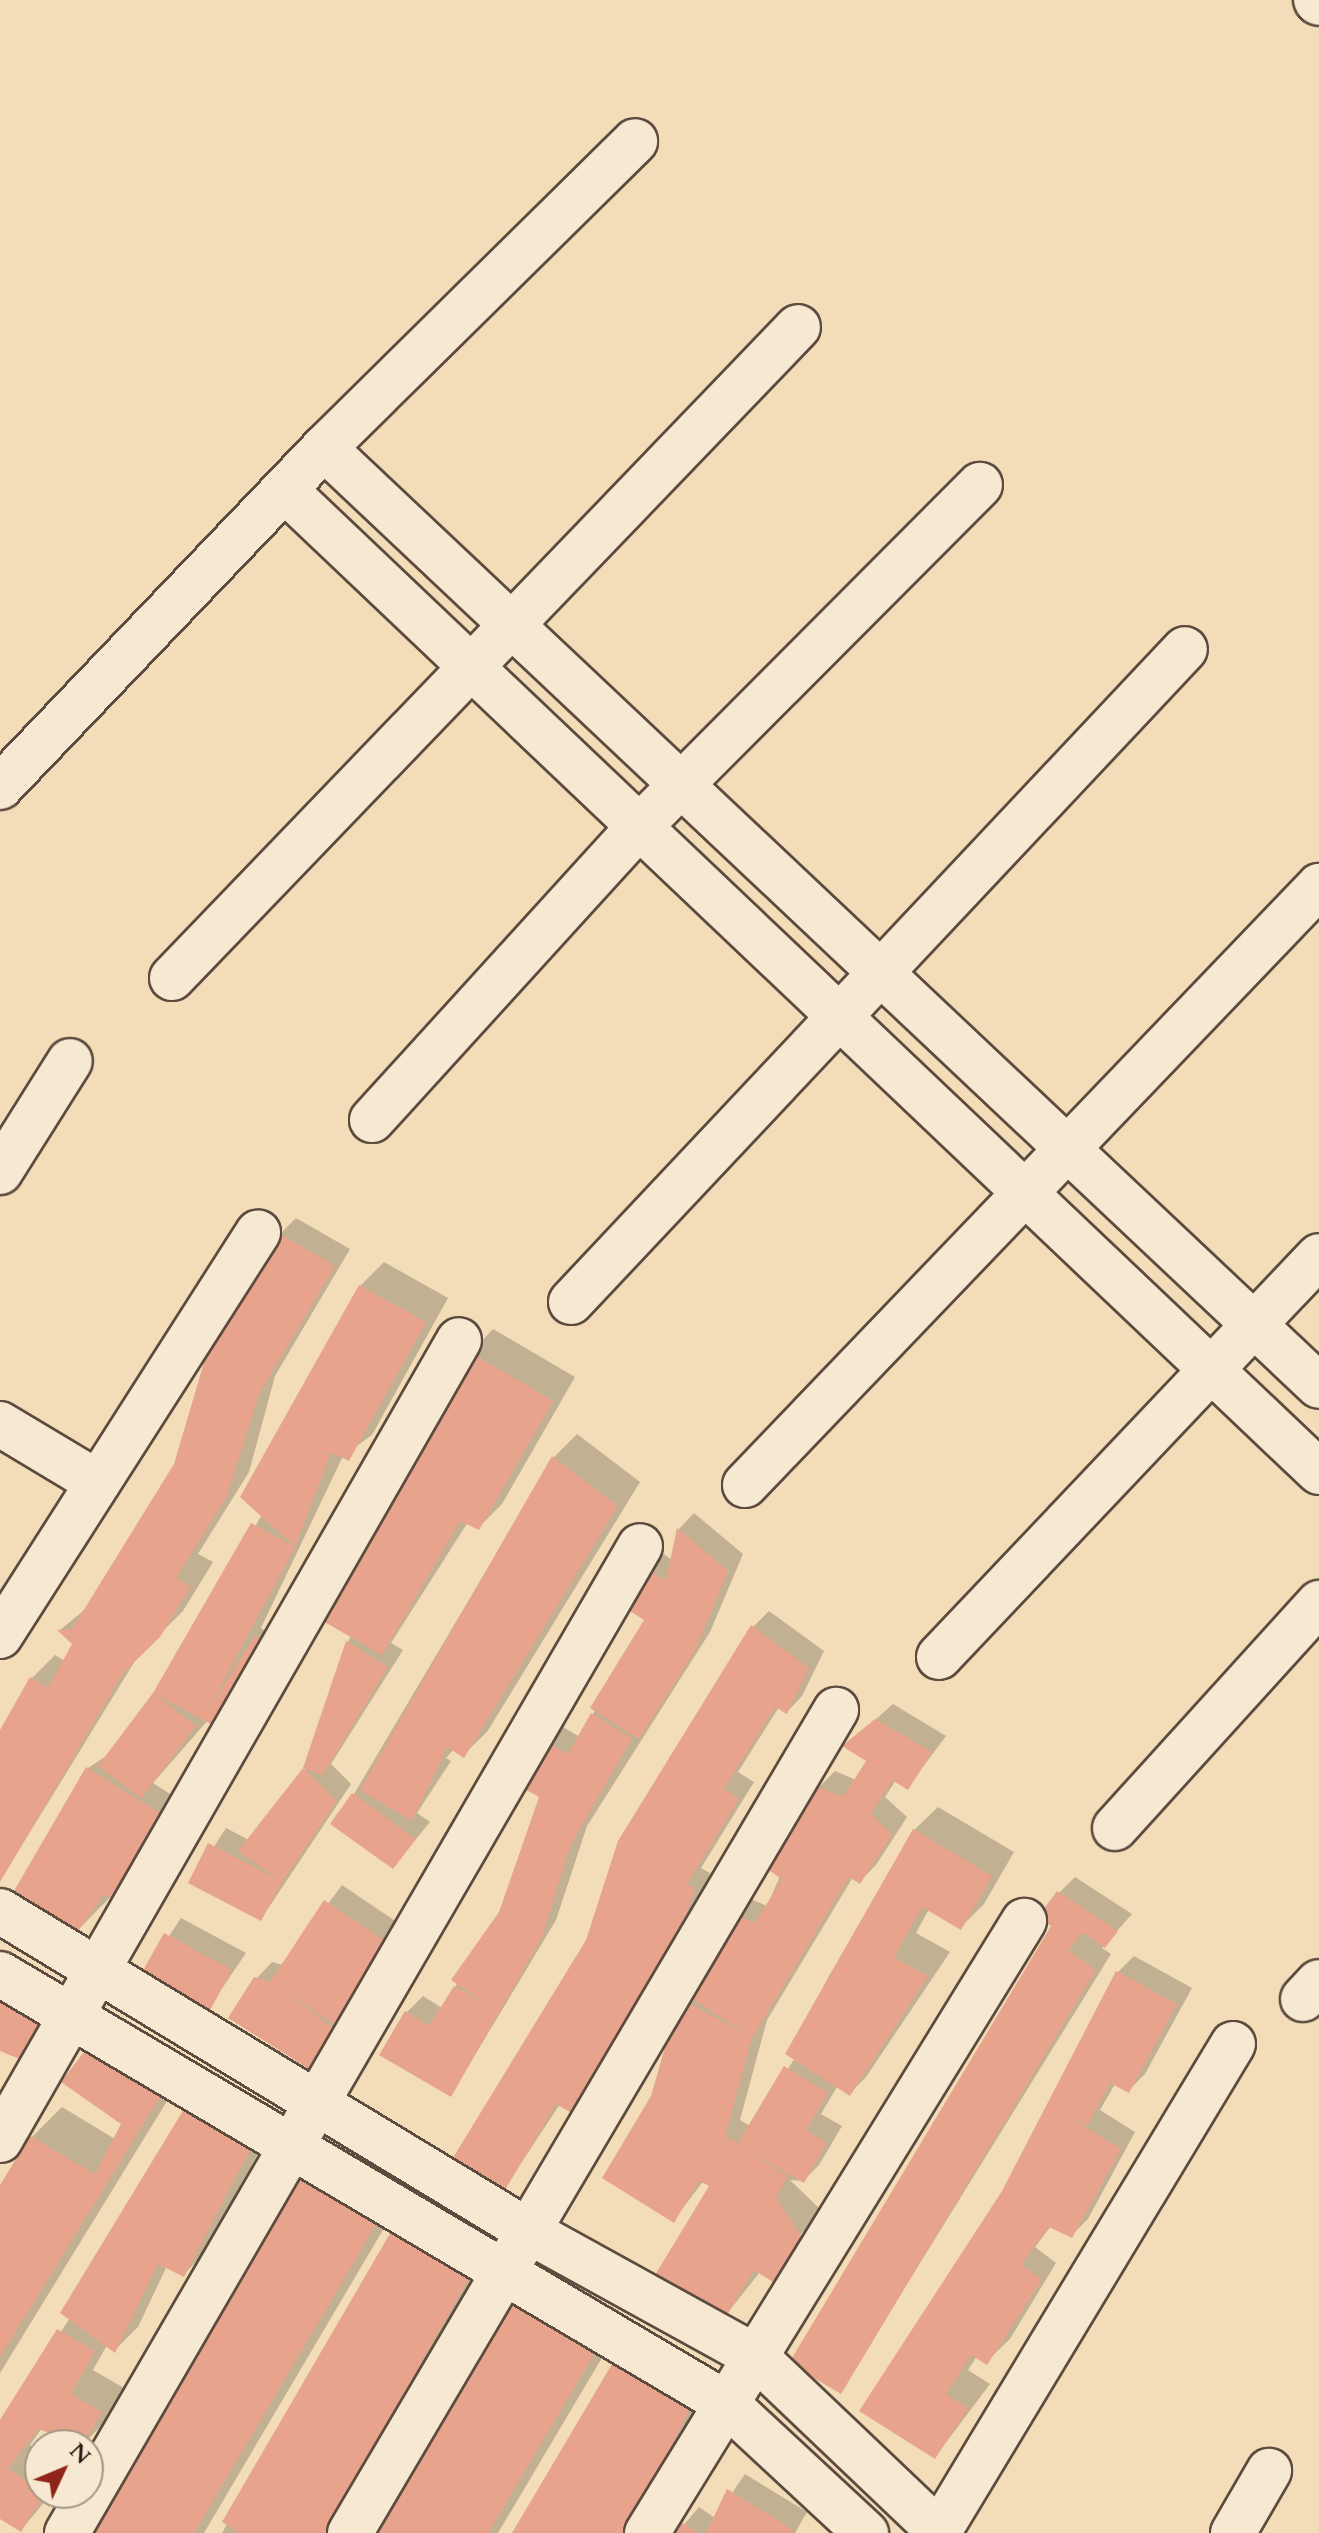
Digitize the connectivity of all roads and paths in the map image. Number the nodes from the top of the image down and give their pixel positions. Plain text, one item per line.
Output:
1 (635, 141) dead end
2 (798, 327) dead end
3 (324, 448) junction
4 (980, 485) dead end
5 (287, 492) junction
6 (513, 625) junction
7 (1185, 649) dead end
8 (470, 666) junction
9 (681, 784) junction
10 (0, 787) edge
11 (639, 827) junction
12 (1319, 886) edge
13 (878, 971) junction
14 (172, 978) dead end
15 (837, 1015) junction
16 (70, 1061) dead end
17 (372, 1120) dead end
18 (1067, 1148) junction
19 (0, 1172) edge
20 (1025, 1193) junction
21 (258, 1232) dead end
22 (1319, 1256) edge
23 (571, 1302) dead end
24 (1254, 1325) junction
25 (459, 1340) dead end
26 (1209, 1368) junction
27 (1319, 1386) edge
28 (0, 1424) edge
29 (1319, 1472) edge
30 (98, 1483) junction
31 (745, 1485) dead end
32 (640, 1546) dead end
33 (1319, 1603) edge
34 (0, 1636) edge
35 (939, 1657) dead end
36 (836, 1710) dead end
37 (1115, 1828) dead end
38 (0, 1911) edge
39 (1024, 1921) dead end
40 (97, 1971) junction
41 (0, 1974) edge
42 (72, 2015) junction
43 (1233, 2044) dead end
44 (317, 2103) junction
45 (0, 2140) edge
46 (290, 2149) junction
47 (528, 2231) junction
48 (505, 2271) junction
49 (756, 2357) junction
50 (727, 2404) junction
51 (1269, 2471) dead end
52 (940, 2532) edge
53 (67, 2533) edge
54 (350, 2533) edge
55 (647, 2533) edge
56 (866, 2533) edge
57 (1233, 2533) edge

1 - 3 street
2 - 6 street
3 - 5 street
3 - 6 street
4 - 9 street
5 - 8 street
5 - 10 street
6 - 8 street
6 - 9 street
7 - 13 street
8 - 11 street
8 - 14 street
9 - 11 street
9 - 13 street
11 - 15 street
11 - 17 street
12 - 18 street
13 - 15 street
13 - 18 street
15 - 20 street
15 - 23 street
16 - 19 street
18 - 20 street
18 - 24 street
20 - 26 street
20 - 31 street
21 - 30 street
22 - 24 street
24 - 26 street
24 - 27 street
25 - 40 street
26 - 29 street
26 - 35 street
28 - 30 street
30 - 34 street
32 - 44 street
33 - 37 street
36 - 47 street
38 - 40 street
39 - 49 street
40 - 42 street
40 - 44 street
41 - 42 street
42 - 45 street
42 - 46 street
43 - 52 street
44 - 46 street
44 - 47 street
46 - 48 street
46 - 53 street
47 - 48 street
47 - 49 street
48 - 50 street
48 - 54 street
49 - 50 street
49 - 52 street
50 - 55 street
50 - 56 street
51 - 57 street

